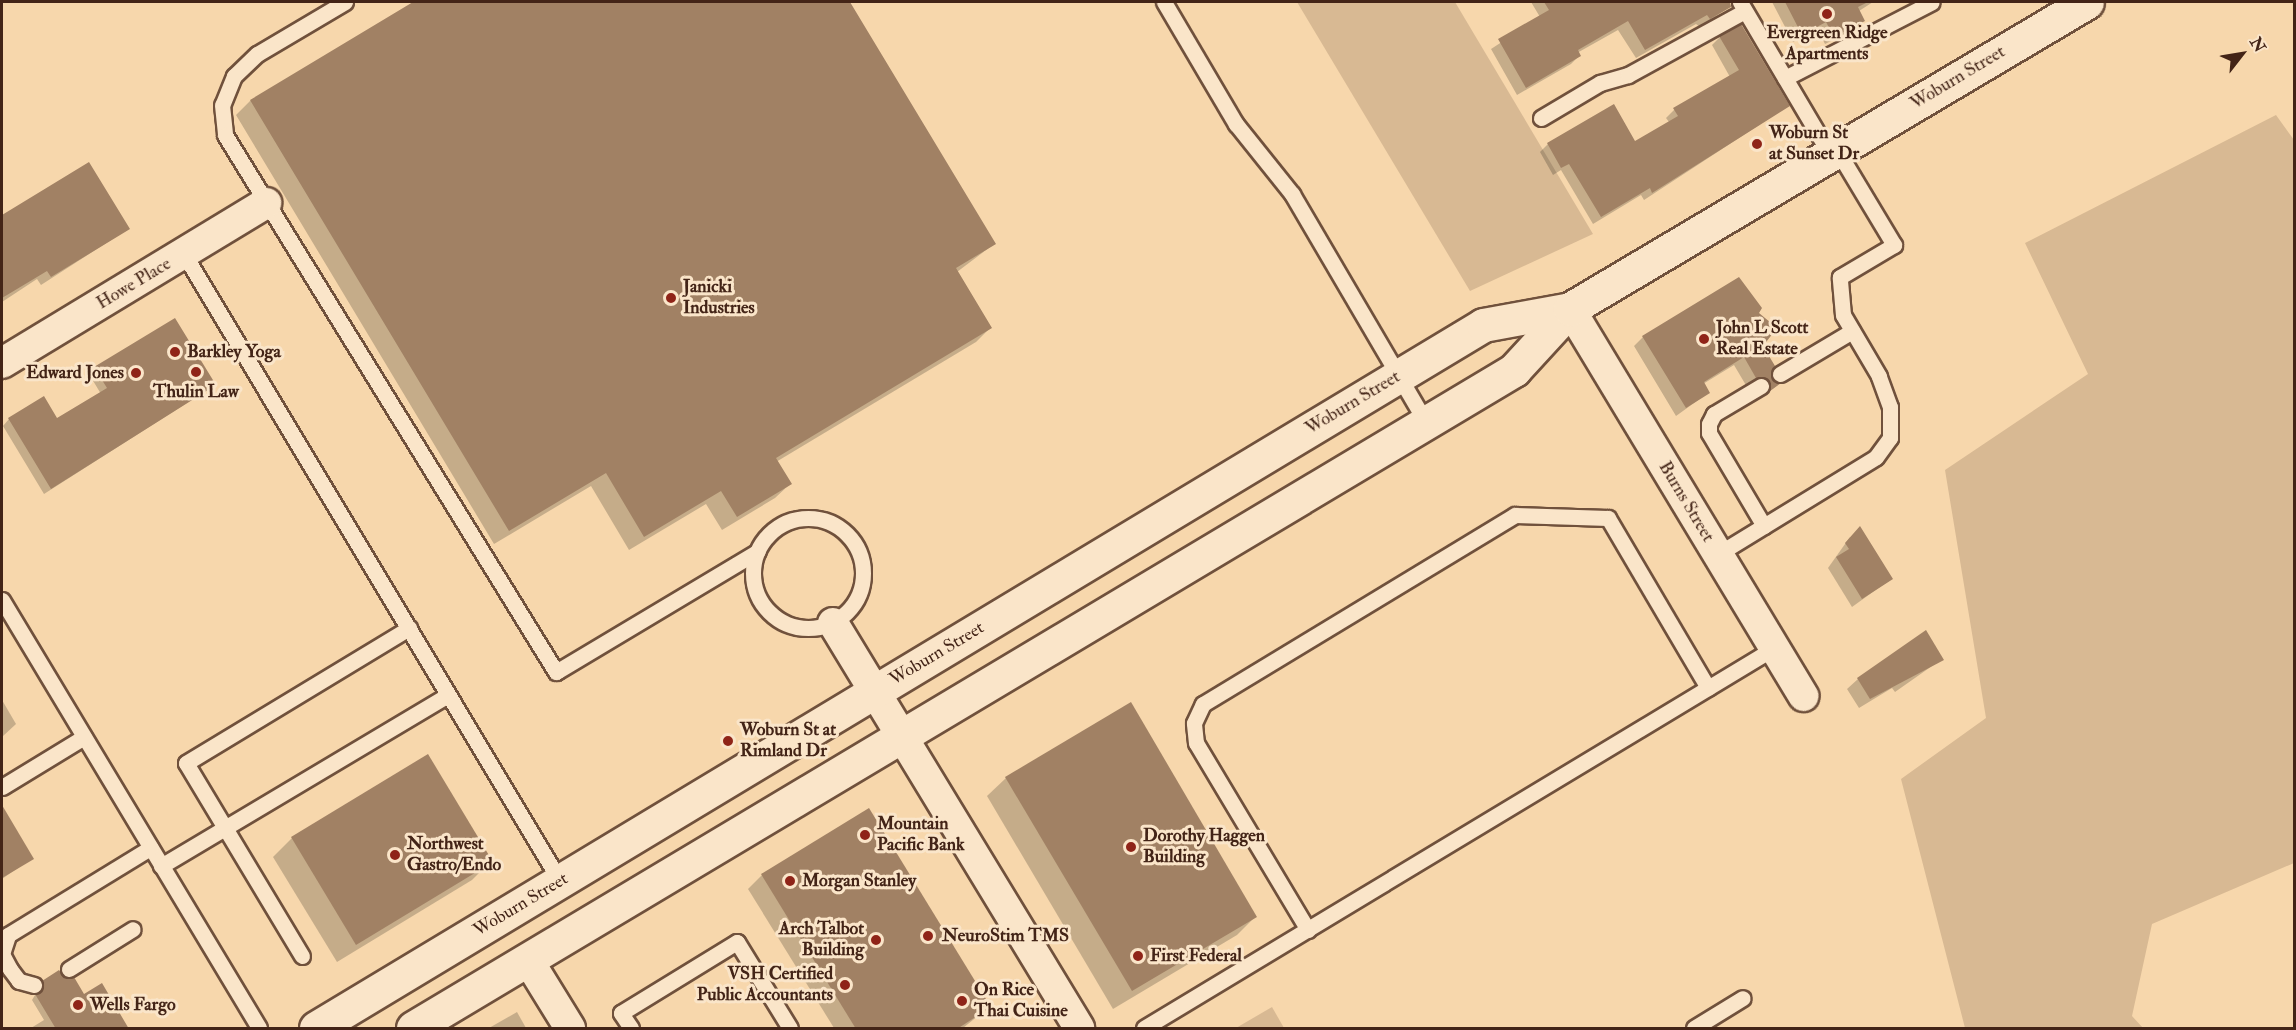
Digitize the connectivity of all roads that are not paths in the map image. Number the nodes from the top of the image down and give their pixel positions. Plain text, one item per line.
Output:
1 (345, 2) edge
2 (1164, 2) edge
3 (1932, 2) edge
4 (2087, 2) edge
5 (1742, 6) edge
6 (1785, 78) junction
7 (1541, 118) dead end
8 (1834, 152) junction
9 (266, 203) junction
10 (184, 254) junction
11 (1570, 309) junction
12 (1852, 331) junction
13 (2, 363) edge
14 (1780, 374) dead end
15 (1399, 375) junction
16 (1761, 386) dead end
17 (1426, 422) junction
18 (1764, 526) junction
19 (758, 551) junction
20 (1718, 555) junction
21 (2, 600) edge
22 (833, 623) junction
23 (408, 628) junction
24 (1774, 648) junction
25 (1708, 688) junction
26 (875, 692) junction
27 (448, 695) junction
28 (1803, 696) dead end
29 (902, 736) junction
30 (84, 737) junction
31 (2, 787) edge
32 (225, 828) junction
33 (150, 848) junction
34 (161, 866) junction
35 (560, 881) junction
36 (133, 929) dead end
37 (1308, 930) junction
38 (303, 956) dead end
39 (528, 960) junction
40 (69, 969) dead end
41 (34, 986) dead end
42 (1743, 998) dead end
43 (259, 1029) edge
44 (316, 1029) edge
45 (413, 1029) edge
46 (570, 1029) edge
47 (631, 1029) edge
48 (790, 1029) edge
49 (1079, 1029) edge
50 (1144, 1029) edge
51 (1694, 1029) edge

1 - 9 lane
2 - 15 lane
3 - 6 lane
4 - 8 main road, Woburn Street
5 - 6 lane
5 - 7 lane
6 - 8 lane
8 - 11 main road, Woburn Street
8 - 12 lane
9 - 10 street, Howe Place
9 - 19 lane
10 - 13 street, Howe Place
10 - 23 lane
11 - 15 main road, Woburn Street
11 - 17 main road, Woburn Street
11 - 20 street, Burns Street
12 - 14 lane
12 - 18 lane
15 - 17 lane
15 - 26 main road, Woburn Street
16 - 18 lane
17 - 29 main road, Woburn Street
18 - 20 lane
19 - 22 lane
19 - 22 lane
20 - 24 street, Burns Street
21 - 30 lane
22 - 26 street
23 - 27 lane
23 - 32 lane
24 - 25 lane
24 - 28 street, Burns Street
25 - 37 lane
25 - 37 lane
26 - 29 street
26 - 35 main road, Woburn Street
27 - 32 lane
27 - 35 lane
29 - 39 main road, Woburn Street
29 - 49 street
30 - 31 lane
30 - 33 lane
32 - 34 lane
32 - 38 lane
33 - 34 lane
33 - 41 lane
34 - 43 lane
35 - 44 main road, Woburn Street
36 - 40 lane
37 - 50 lane
39 - 45 main road, Woburn Street
39 - 46 street
42 - 51 lane
47 - 48 lane

